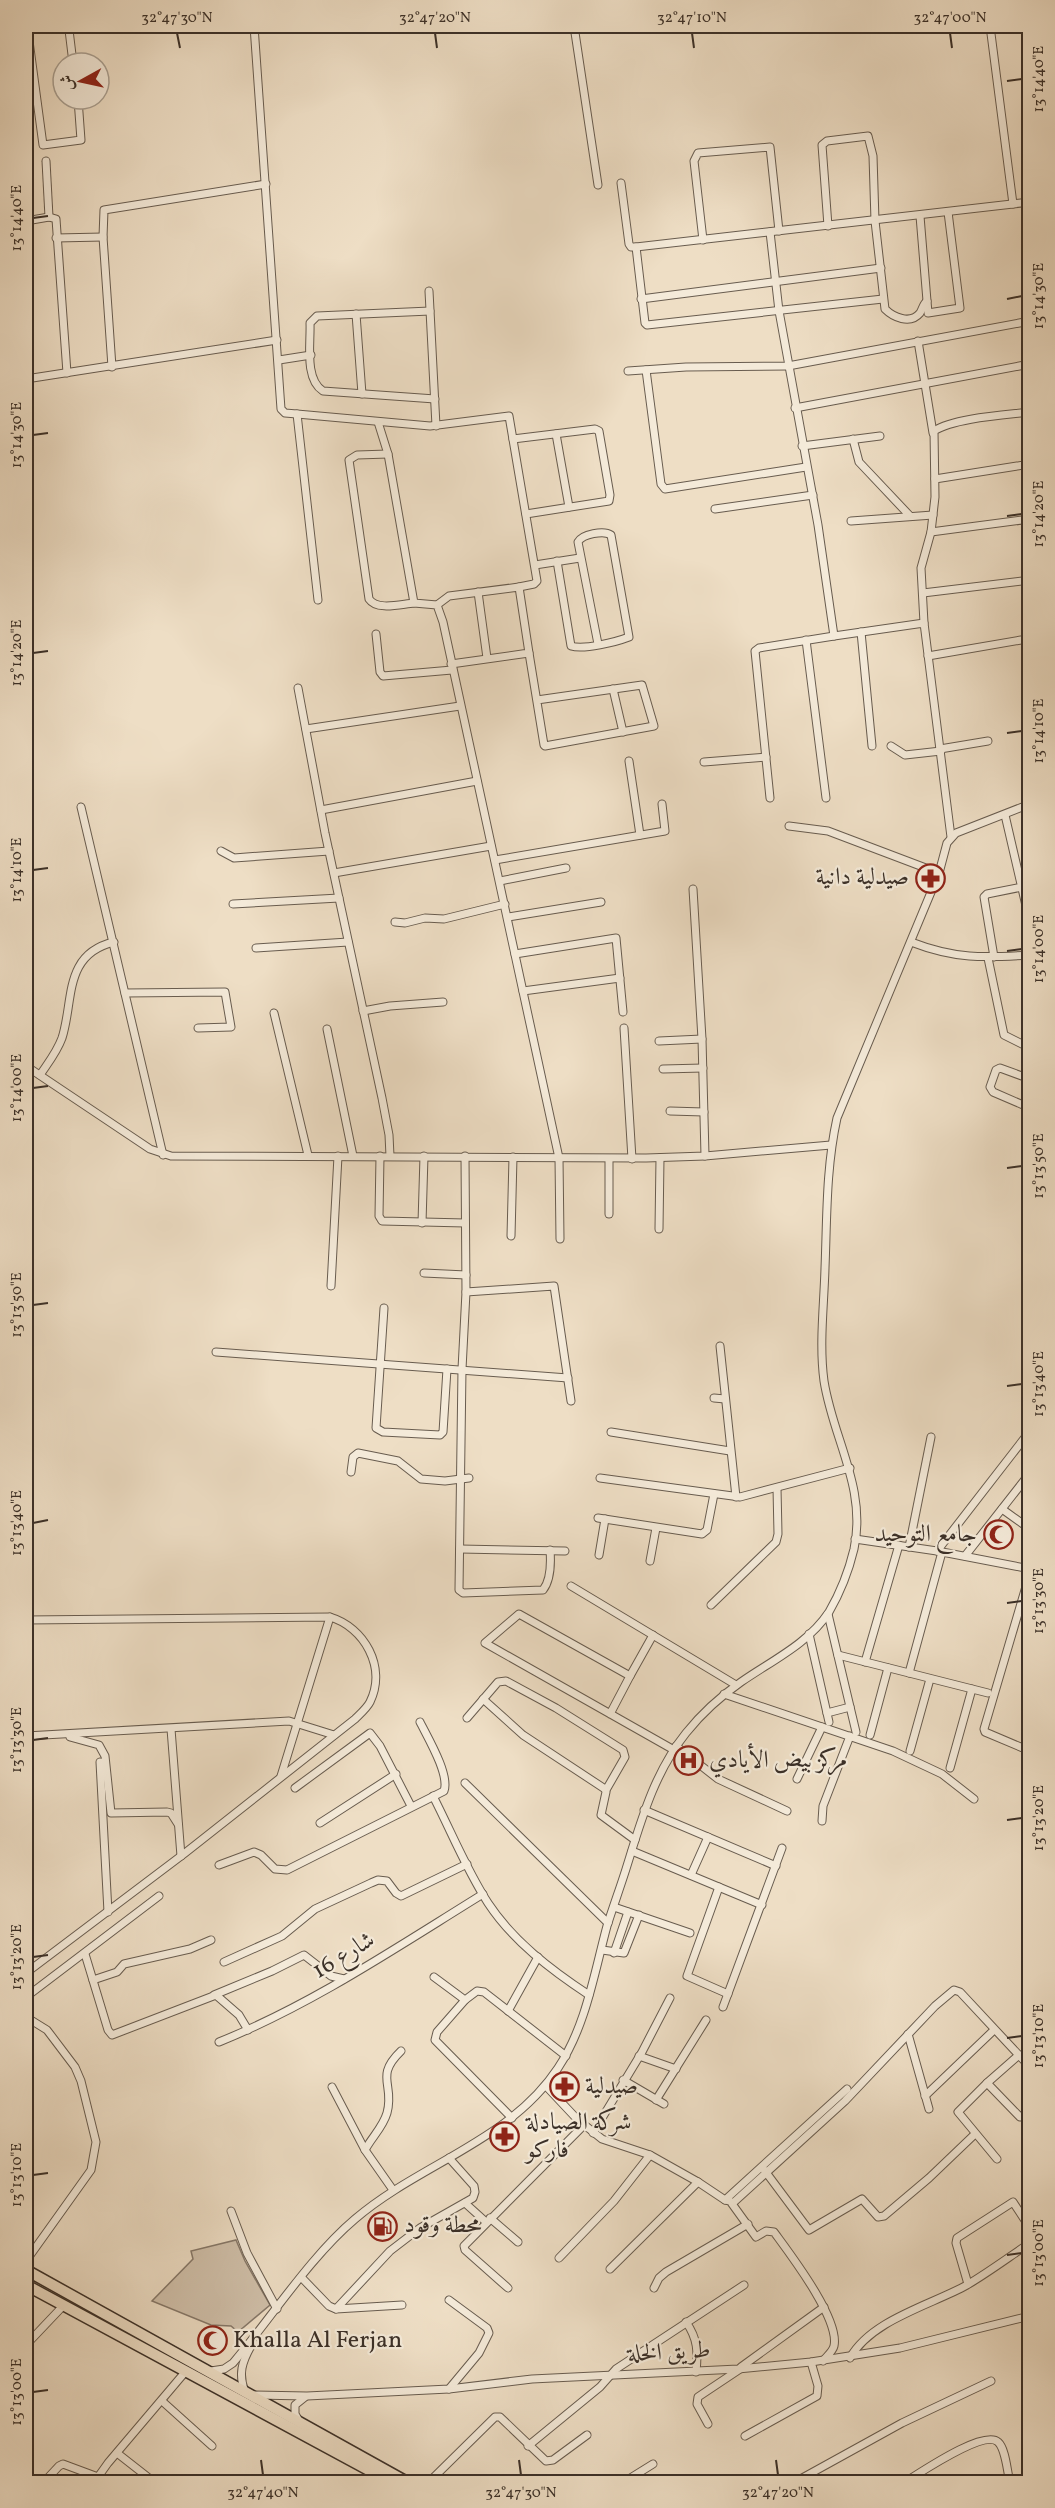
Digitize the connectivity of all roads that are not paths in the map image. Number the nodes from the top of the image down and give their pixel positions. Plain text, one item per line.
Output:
1 (48, 26) edge
2 (66, 26) edge
3 (254, 26) edge
4 (574, 26) edge
5 (990, 26) edge
6 (27, 27) edge
7 (72, 51) edge
8 (79, 111) edge
9 (46, 161) dead end
10 (621, 183) dead end
11 (266, 184) junction
12 (598, 185) dead end
13 (1026, 203) edge
14 (1013, 204) junction
15 (948, 212) junction
16 (920, 216) junction
17 (49, 217) junction
18 (26, 221) edge
19 (875, 221) junction
20 (828, 226) junction
21 (779, 231) junction
22 (770, 232) junction
23 (103, 237) junction
24 (56, 238) junction
25 (703, 240) junction
26 (636, 247) junction
27 (880, 268) junction
28 (776, 283) junction
29 (429, 291) dead end
30 (641, 299) junction
31 (883, 299) junction
32 (927, 301) junction
33 (430, 311) junction
34 (779, 311) junction
35 (356, 314) junction
36 (1029, 321) edge
37 (277, 340) junction
38 (918, 340) junction
39 (311, 355) junction
40 (279, 360) junction
41 (1029, 363) edge
42 (788, 366) junction
43 (112, 367) junction
44 (646, 370) junction
45 (628, 371) dead end
46 (67, 373) junction
47 (26, 379) edge
48 (926, 382) junction
49 (362, 394) junction
50 (435, 399) junction
51 (795, 408) junction
52 (1029, 412) edge
53 (297, 414) junction
54 (378, 422) junction
55 (436, 426) junction
56 (933, 433) junction
57 (556, 434) junction
58 (880, 436) dead end
59 (513, 439) junction
60 (853, 439) junction
61 (802, 446) junction
62 (387, 453) junction
63 (1029, 464) edge
64 (807, 467) junction
65 (935, 479) junction
66 (813, 495) junction
67 (569, 507) junction
68 (715, 509) dead end
69 (525, 514) junction
70 (933, 515) junction
71 (910, 516) junction
72 (1029, 519) edge
73 (851, 521) dead end
74 (931, 531) junction
75 (580, 558) junction
76 (556, 561) junction
77 (534, 565) junction
78 (1029, 580) edge
79 (519, 587) junction
80 (478, 592) junction
81 (923, 593) junction
82 (318, 600) dead end
83 (414, 603) junction
84 (437, 605) junction
85 (924, 623) junction
86 (861, 632) junction
87 (376, 634) dead end
88 (834, 636) junction
89 (806, 640) junction
90 (1021, 640) dead end
91 (598, 644) junction
92 (529, 653) junction
93 (928, 656) junction
94 (487, 658) junction
95 (451, 667) junction
96 (298, 688) dead end
97 (613, 689) junction
98 (537, 700) junction
99 (460, 706) junction
100 (306, 729) junction
101 (623, 732) junction
102 (988, 741) dead end
103 (872, 746) dead end
104 (891, 746) dead end
105 (940, 750) junction
106 (766, 757) junction
107 (629, 761) dead end
108 (704, 762) dead end
109 (477, 781) junction
110 (770, 798) dead end
111 (826, 798) dead end
112 (662, 804) dead end
113 (1029, 804) edge
114 (81, 807) dead end
115 (321, 810) junction
116 (1005, 814) junction
117 (789, 826) dead end
118 (640, 835) junction
119 (951, 837) junction
120 (491, 846) junction
121 (221, 851) dead end
122 (329, 851) junction
123 (495, 860) junction
124 (566, 868) dead end
125 (334, 873) junction
126 (939, 873) junction
127 (500, 881) junction
128 (1022, 887) junction
129 (693, 889) dead end
130 (339, 898) junction
131 (601, 902) dead end
132 (233, 904) dead end
133 (505, 904) junction
134 (508, 917) junction
135 (394, 922) dead end
136 (1029, 923) edge
137 (114, 942) junction
138 (348, 942) junction
139 (911, 942) junction
140 (256, 948) dead end
141 (515, 954) junction
142 (1029, 955) edge
143 (991, 958) junction
144 (620, 978) junction
145 (523, 991) junction
146 (125, 993) junction
147 (443, 1002) dead end
148 (363, 1011) junction
149 (624, 1012) dead end
150 (274, 1013) dead end
151 (198, 1028) dead end
152 (624, 1028) dead end
153 (327, 1029) dead end
154 (702, 1039) junction
155 (659, 1041) dead end
156 (1029, 1048) edge
157 (26, 1066) edge
158 (703, 1068) junction
159 (663, 1069) dead end
160 (40, 1075) junction
161 (1029, 1079) edge
162 (1029, 1108) edge
163 (670, 1111) dead end
164 (704, 1112) junction
165 (831, 1144) junction
166 (163, 1155) junction
167 (308, 1155) junction
168 (338, 1156) junction
169 (353, 1156) junction
170 (381, 1156) junction
171 (390, 1156) junction
172 (424, 1156) junction
173 (465, 1156) junction
174 (705, 1156) junction
175 (513, 1157) junction
176 (559, 1158) junction
177 (660, 1158) junction
178 (609, 1159) junction
179 (632, 1159) junction
180 (609, 1214) dead end
181 (422, 1223) junction
182 (465, 1223) junction
183 (659, 1229) dead end
184 (511, 1236) dead end
185 (560, 1239) dead end
186 (424, 1273) dead end
187 (466, 1275) junction
188 (331, 1286) dead end
189 (466, 1292) junction
190 (384, 1308) dead end
191 (720, 1346) dead end
192 (216, 1352) dead end
193 (379, 1364) junction
194 (447, 1369) junction
195 (462, 1369) junction
196 (568, 1378) junction
197 (714, 1398) dead end
198 (725, 1399) junction
199 (572, 1401) dead end
200 (1029, 1431) edge
201 (611, 1432) dead end
202 (931, 1437) dead end
203 (730, 1451) junction
204 (850, 1468) junction
205 (351, 1472) dead end
206 (1029, 1476) edge
207 (469, 1478) dead end
208 (600, 1478) dead end
209 (460, 1479) junction
210 (777, 1488) junction
211 (714, 1494) junction
212 (736, 1497) junction
213 (1002, 1509) junction
214 (656, 1528) junction
215 (1029, 1529) edge
216 (855, 1539) junction
217 (899, 1545) junction
218 (909, 1547) junction
219 (460, 1549) junction
220 (550, 1550) junction
221 (565, 1551) dead end
222 (940, 1551) junction
223 (599, 1555) dead end
224 (965, 1556) junction
225 (650, 1561) dead end
226 (1029, 1571) edge
227 (571, 1586) dead end
228 (711, 1605) dead end
229 (828, 1614) junction
230 (330, 1617) junction
231 (26, 1620) edge
232 (809, 1634) junction
233 (653, 1635) junction
234 (838, 1655) junction
235 (865, 1662) junction
236 (888, 1668) junction
237 (909, 1673) junction
238 (630, 1676) junction
239 (930, 1679) junction
240 (736, 1685) junction
241 (972, 1689) junction
242 (988, 1693) dead end
243 (724, 1694) junction
244 (483, 1699) junction
245 (850, 1707) junction
246 (827, 1713) junction
247 (610, 1714) junction
248 (467, 1718) dead end
249 (298, 1722) junction
250 (420, 1722) dead end
251 (826, 1725) junction
252 (171, 1729) junction
253 (61, 1734) junction
254 (853, 1734) junction
255 (334, 1735) junction
256 (870, 1735) dead end
257 (26, 1736) edge
258 (99, 1745) junction
259 (675, 1748) junction
260 (910, 1751) dead end
261 (1029, 1751) edge
262 (950, 1768) dead end
263 (396, 1774) junction
264 (281, 1776) junction
265 (797, 1779) dead end
266 (465, 1783) dead end
267 (295, 1788) dead end
268 (606, 1790) junction
269 (433, 1796) junction
270 (974, 1799) dead end
271 (411, 1806) junction
272 (644, 1810) junction
273 (788, 1811) dead end
274 (822, 1821) dead end
275 (320, 1823) dead end
276 (178, 1824) junction
277 (708, 1838) junction
278 (635, 1840) junction
279 (782, 1848) dead end
280 (632, 1851) junction
281 (181, 1856) junction
282 (467, 1864) junction
283 (219, 1865) dead end
284 (776, 1866) junction
285 (691, 1875) junction
286 (719, 1887) junction
287 (483, 1894) junction
288 (159, 1896) dead end
289 (762, 1905) junction
290 (614, 1907) junction
291 (108, 1912) junction
292 (628, 1912) junction
293 (639, 1915) junction
294 (608, 1923) junction
295 (690, 1933) dead end
296 (211, 1940) dead end
297 (602, 1950) junction
298 (614, 1953) junction
299 (85, 1954) junction
300 (538, 1957) junction
301 (224, 1962) dead end
302 (26, 1973) edge
303 (434, 1977) dead end
304 (344, 1979) junction
305 (93, 1980) junction
306 (728, 1994) junction
307 (589, 1995) junction
308 (213, 1996) junction
309 (26, 1997) edge
310 (670, 1998) dead end
311 (465, 2000) junction
312 (723, 2007) dead end
313 (508, 2011) junction
314 (26, 2017) edge
315 (706, 2020) dead end
316 (248, 2030) junction
317 (994, 2030) junction
318 (908, 2034) junction
319 (219, 2042) dead end
320 (401, 2051) dead end
321 (1019, 2055) junction
322 (566, 2056) junction
323 (639, 2056) junction
324 (1029, 2067) edge
325 (676, 2068) junction
326 (623, 2080) junction
327 (987, 2083) junction
328 (546, 2086) junction
329 (332, 2087) dead end
330 (847, 2089) dead end
331 (925, 2096) junction
332 (656, 2100) junction
333 (664, 2104) dead end
334 (929, 2109) dead end
335 (1029, 2112) edge
336 (512, 2118) junction
337 (585, 2125) junction
338 (593, 2133) junction
339 (975, 2134) junction
340 (365, 2150) junction
341 (650, 2155) junction
342 (449, 2158) junction
343 (997, 2159) dead end
344 (765, 2171) junction
345 (698, 2182) junction
346 (393, 2190) junction
347 (725, 2200) junction
348 (465, 2203) junction
349 (733, 2203) junction
350 (231, 2211) dead end
351 (488, 2220) junction
352 (748, 2224) junction
353 (1029, 2228) edge
354 (518, 2242) dead end
355 (1029, 2243) edge
356 (559, 2258) dead end
357 (26, 2261) edge
358 (610, 2269) dead end
359 (26, 2270) edge
360 (302, 2278) junction
361 (968, 2284) junction
362 (744, 2285) dead end
363 (27, 2288) edge
364 (508, 2288) dead end
365 (654, 2288) dead end
366 (449, 2300) dead end
367 (402, 2304) dead end
368 (63, 2306) junction
369 (824, 2307) junction
370 (277, 2309) junction
371 (336, 2309) junction
372 (1029, 2316) edge
373 (687, 2322) junction
374 (259, 2334) junction
375 (26, 2345) edge
376 (850, 2358) junction
377 (823, 2361) junction
378 (811, 2362) junction
379 (739, 2369) junction
380 (186, 2371) junction
381 (207, 2371) junction
382 (696, 2372) junction
383 (607, 2377) junction
384 (992, 2381) dead end
385 (449, 2389) junction
386 (247, 2394) junction
387 (307, 2397) junction
388 (162, 2401) junction
389 (302, 2423) junction
390 (708, 2424) dead end
391 (586, 2435) dead end
392 (745, 2436) dead end
393 (212, 2446) dead end
394 (528, 2446) junction
395 (117, 2453) junction
396 (654, 2464) dead end
397 (1029, 2479) edge
398 (100, 2480) edge
399 (44, 2482) edge
400 (154, 2482) edge
401 (386, 2482) edge
402 (407, 2482) edge
403 (429, 2482) edge
404 (624, 2482) edge
405 (795, 2482) edge
406 (905, 2482) edge
407 (1010, 2482) edge
408 (1020, 2482) edge

1 - 6 street
2 - 7 street
3 - 11 street
4 - 12 street
5 - 14 street
6 - 8 street
9 - 17 street
10 - 26 street
11 - 23 street
11 - 37 street
13 - 14 street
14 - 15 street
15 - 16 street
15 - 32 street
16 - 19 street
16 - 32 street
17 - 18 street
17 - 24 street
19 - 20 street
19 - 20 street
19 - 27 street
20 - 21 street
21 - 22 street
21 - 25 street
22 - 25 street
22 - 28 street
23 - 24 street
23 - 43 street
24 - 46 street
25 - 26 street
26 - 30 street
27 - 28 street
27 - 31 street
28 - 30 street
28 - 34 street
29 - 33 street
30 - 34 street
31 - 32 street
31 - 34 street
33 - 35 street
33 - 50 street
34 - 42 street
35 - 39 street
35 - 49 street
36 - 38 street
37 - 40 street
37 - 43 street
38 - 42 street
38 - 48 street
39 - 40 street
39 - 49 street
40 - 53 street
41 - 48 street
42 - 44 street
42 - 51 street
43 - 46 street
44 - 45 street
44 - 64 street
46 - 47 street
48 - 51 street
48 - 56 street
49 - 50 street
50 - 55 street
51 - 61 street
52 - 56 street
53 - 54 street
53 - 82 street
54 - 55 street
54 - 62 street
55 - 59 street
56 - 65 street
57 - 59 street
57 - 67 street
57 - 67 street
58 - 60 street
59 - 69 street
60 - 61 street
60 - 71 street
61 - 64 street
62 - 83 street
62 - 83 street
63 - 65 street
64 - 66 street
65 - 70 street
66 - 68 street
66 - 88 street
67 - 69 street
69 - 77 street
70 - 71 street
70 - 74 street
71 - 73 street
72 - 74 street
74 - 81 street
75 - 76 street
75 - 91 street
75 - 91 street
76 - 77 street
76 - 91 street
77 - 79 street
78 - 81 street
79 - 80 street
79 - 92 street
80 - 84 street
80 - 94 street
81 - 85 street
83 - 84 street
84 - 95 street
85 - 86 street
85 - 93 street
86 - 88 street
86 - 103 street
87 - 95 street
88 - 89 street
89 - 106 street
89 - 111 street
90 - 93 street
92 - 94 street
92 - 98 street
93 - 105 street
94 - 95 street
95 - 99 street
96 - 100 street
97 - 98 street
97 - 101 street
97 - 101 street
98 - 101 street
99 - 100 street
99 - 109 street
100 - 115 street
102 - 105 street
104 - 105 street
105 - 119 street
106 - 108 street
106 - 110 street
107 - 118 street
109 - 115 street
109 - 120 street
112 - 118 street
113 - 116 street
114 - 137 street
115 - 122 street
116 - 119 street
116 - 128 street
117 - 126 street
118 - 123 street
119 - 126 street
120 - 123 street
120 - 125 street
121 - 122 street
122 - 125 street
123 - 127 street
124 - 127 street
125 - 130 street
126 - 139 street
127 - 133 street
128 - 136 street
128 - 143 street
129 - 154 street
130 - 132 street
130 - 138 street
131 - 134 street
133 - 134 street
133 - 135 street
134 - 141 street
137 - 146 street
137 - 160 street
138 - 140 street
138 - 148 street
139 - 143 street
139 - 165 street
141 - 144 street
141 - 145 street
142 - 143 street
143 - 156 street
144 - 145 street
144 - 149 street
145 - 176 street
146 - 151 street
146 - 166 street
147 - 148 street
148 - 171 street
150 - 167 street
152 - 179 street
153 - 169 street
154 - 155 street
154 - 158 street
157 - 160 street
158 - 159 street
158 - 164 street
160 - 166 street
161 - 162 street
163 - 164 street
164 - 174 street
165 - 174 street
165 - 204 street
166 - 167 street
167 - 168 street
168 - 169 street
168 - 188 street
169 - 170 street
170 - 171 street
170 - 181 street
171 - 172 street
172 - 173 street
172 - 181 street
173 - 175 street
173 - 182 street
174 - 177 street
175 - 176 street
175 - 184 street
176 - 178 street
176 - 185 street
177 - 179 street
177 - 183 street
178 - 179 street
178 - 180 street
181 - 182 street
182 - 187 street
186 - 187 street
187 - 189 street
189 - 195 street
189 - 196 street
190 - 193 street
191 - 198 street
192 - 193 street
193 - 194 street
193 - 194 street
194 - 195 street
195 - 196 street
195 - 209 street
196 - 199 street
197 - 198 street
198 - 203 street
200 - 222 street
201 - 203 street
202 - 218 street
203 - 212 street
204 - 210 street
204 - 216 street
205 - 209 street
206 - 213 street
207 - 209 street
208 - 211 street
209 - 219 street
210 - 212 street
210 - 228 street
211 - 212 street
211 - 214 street
213 - 215 street
213 - 224 street
214 - 223 street
214 - 225 street
216 - 217 street
216 - 229 street
217 - 218 street
217 - 235 street
218 - 222 street
219 - 220 street
219 - 220 street
220 - 221 street
222 - 224 street
222 - 237 street
224 - 226 street
226 - 261 street
227 - 233 street
229 - 232 street
229 - 234 street
230 - 231 street
230 - 249 street
230 - 255 street
232 - 240 street
232 - 246 street
233 - 238 street
233 - 240 street
234 - 235 street
234 - 245 street
235 - 236 street
236 - 237 street
236 - 256 street
237 - 239 street
238 - 247 street
238 - 247 street
239 - 241 street
239 - 260 street
240 - 243 street
241 - 242 street
241 - 262 street
243 - 251 street
243 - 259 street
244 - 248 street
244 - 268 street
244 - 268 street
245 - 246 street
245 - 254 street
246 - 251 street
247 - 259 street
249 - 252 street
249 - 255 street
249 - 264 street
250 - 269 street
251 - 254 street
251 - 265 street
252 - 253 street
252 - 276 street
253 - 257 street
253 - 258 street
254 - 270 street
254 - 274 street
255 - 264 street
258 - 276 street
258 - 291 street
259 - 272 street
259 - 273 street
263 - 267 street
263 - 271 street
263 - 275 street
264 - 281 street
266 - 294 street
268 - 278 street
269 - 271 street
269 - 282 street
271 - 283 street
272 - 277 street
272 - 278 street
276 - 281 street
277 - 284 street
277 - 285 street
278 - 280 street
279 - 284 street
280 - 285 street
280 - 290 street
281 - 291 street
282 - 287 street
282 - 301 street
284 - 289 street
285 - 286 street
286 - 289 street
286 - 306 street
287 - 300 street
287 - 304 street, شارع 16
288 - 299 street
289 - 306 street
290 - 292 street
290 - 294 street
291 - 302 street
292 - 293 street
292 - 298 street
293 - 295 street
293 - 298 street
294 - 297 street
296 - 305 street
297 - 298 street
297 - 307 street
299 - 305 street
299 - 309 street
300 - 307 street
300 - 313 street
303 - 311 street
304 - 308 street
304 - 316 street, شارع 16
305 - 308 street
306 - 312 street
307 - 322 street
308 - 316 street
310 - 323 street
311 - 313 street
311 - 336 street
313 - 322 street
314 - 357 street
315 - 325 street
316 - 319 street, شارع 16
317 - 318 street
317 - 321 street
317 - 331 street
318 - 331 street
318 - 344 street
320 - 340 street
321 - 324 street
321 - 327 street
322 - 328 street
323 - 325 street
323 - 326 street
325 - 332 street
326 - 332 street
326 - 338 street
327 - 335 street
327 - 339 street
328 - 336 street
328 - 337 street
329 - 340 street
330 - 344 street
331 - 334 street
332 - 333 street
336 - 342 street
337 - 338 street
337 - 351 street
338 - 341 street
339 - 343 street
339 - 344 street
340 - 346 street
341 - 345 street
341 - 356 street
342 - 346 street
342 - 348 street
344 - 347 street
344 - 349 street
345 - 347 street
345 - 358 street
346 - 360 street
347 - 349 street
348 - 351 street
348 - 371 street
349 - 352 street
350 - 370 street
351 - 354 street
351 - 364 street
352 - 365 street
352 - 369 street
353 - 361 street
355 - 361 street
359 - 381 highway
360 - 370 street
360 - 371 street
361 - 376 street
362 - 373 street
363 - 368 highway
366 - 385 street
367 - 371 street
368 - 375 street
368 - 380 highway
369 - 377 street
369 - 379 street
370 - 374 street
372 - 376 street, طريق الخلة
373 - 382 street
373 - 383 street
374 - 381 street
374 - 386 street
376 - 377 street, طريق الخلة
377 - 378 street, طريق الخلة
378 - 379 street, طريق الخلة
378 - 392 street
379 - 382 street, طريق الخلة
379 - 390 street
380 - 388 street
380 - 401 highway
381 - 386 highway
382 - 383 street, طريق الخلة
383 - 385 street, طريق الخلة
383 - 394 street
384 - 405 street
385 - 387 street, طريق الخلة
386 - 387 street, طريق الخلة
386 - 389 highway
387 - 389 street
388 - 393 street
388 - 395 street
389 - 402 highway
391 - 394 street
394 - 403 street
395 - 398 street
395 - 400 street
396 - 404 street
397 - 408 street
398 - 399 street
406 - 407 street

